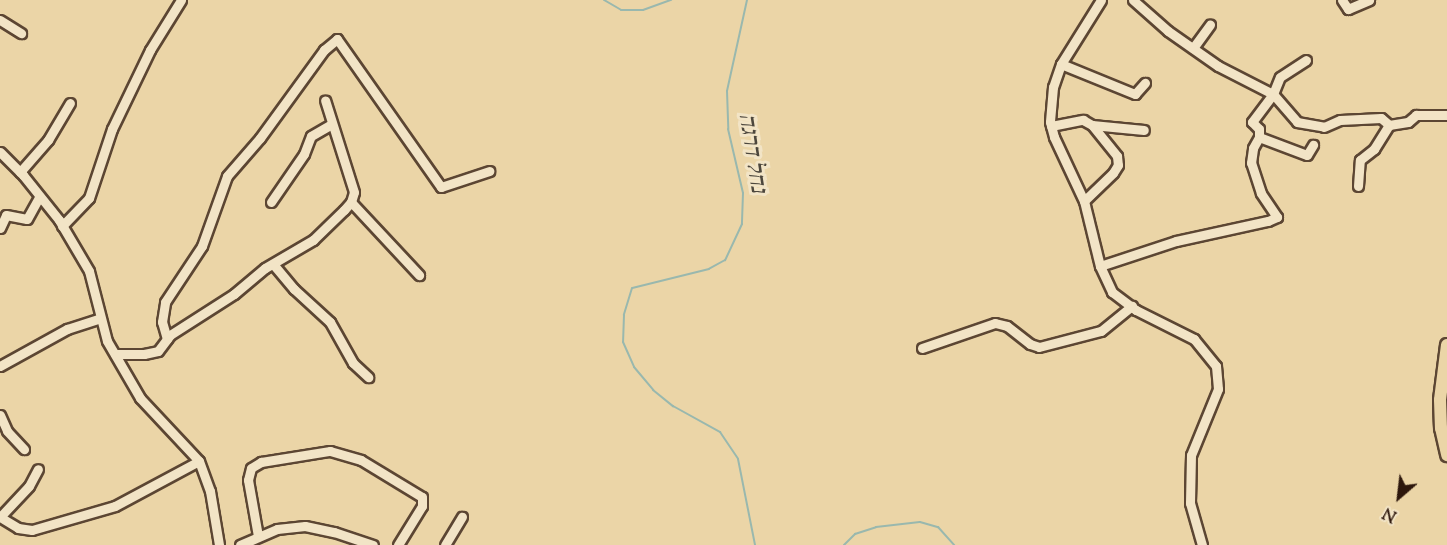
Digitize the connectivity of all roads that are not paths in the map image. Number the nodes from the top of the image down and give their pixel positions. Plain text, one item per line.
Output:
1 (181, 0) edge
2 (1101, 0) edge
3 (1133, 0) edge
4 (1342, 0) edge
5 (1370, 0) edge
6 (0, 20) edge
7 (1210, 25) dead end
8 (21, 33) dead end
9 (1192, 48) junction
10 (1306, 60) dead end
11 (1061, 64) junction
12 (1145, 83) dead end
13 (1273, 94) junction
14 (325, 100) dead end
15 (70, 103) dead end
16 (1447, 115) edge
17 (333, 124) junction
18 (1092, 125) junction
19 (1051, 126) junction
20 (1389, 126) junction
21 (1144, 130) dead end
22 (1259, 137) junction
23 (1313, 145) dead end
24 (0, 152) edge
25 (489, 171) dead end
26 (20, 172) junction
27 (1358, 186) dead end
28 (39, 197) junction
29 (1084, 201) junction
30 (271, 202) dead end
31 (351, 202) junction
32 (62, 226) junction
33 (0, 228) edge
34 (273, 264) junction
35 (1100, 266) junction
36 (419, 275) dead end
37 (1132, 306) junction
38 (100, 318) junction
39 (166, 339) junction
40 (1447, 345) edge
41 (922, 348) dead end
42 (115, 354) junction
43 (0, 366) edge
44 (368, 377) dead end
45 (0, 415) edge
46 (24, 449) dead end
47 (1447, 455) edge
48 (199, 460) junction
49 (38, 469) dead end
50 (0, 517) edge
51 (462, 517) dead end
52 (258, 536) junction
53 (219, 545) edge
54 (240, 545) edge
55 (373, 545) edge
56 (398, 545) edge
57 (445, 545) edge
58 (1202, 545) edge

1 - 32 street
2 - 11 street
3 - 9 street
4 - 5 street
6 - 8 street
7 - 9 street
9 - 13 street
10 - 13 street
11 - 12 street
11 - 19 street
13 - 20 street
13 - 22 street
14 - 17 street
15 - 26 street
16 - 20 street
17 - 30 street
17 - 31 street
18 - 19 street
18 - 21 street
18 - 29 street
19 - 29 street
20 - 27 street
22 - 23 street
22 - 35 street
24 - 26 street
25 - 39 street
26 - 28 street
28 - 32 street
28 - 33 street
29 - 35 street
31 - 34 street
31 - 36 street
32 - 38 street
34 - 39 street
34 - 44 street
35 - 37 street
37 - 41 street
37 - 58 street
38 - 42 street
38 - 43 street
39 - 42 street
40 - 47 main road
42 - 48 street
45 - 46 street
48 - 50 street
48 - 53 street
49 - 50 street
51 - 57 street
52 - 54 street
52 - 55 street
52 - 56 street

